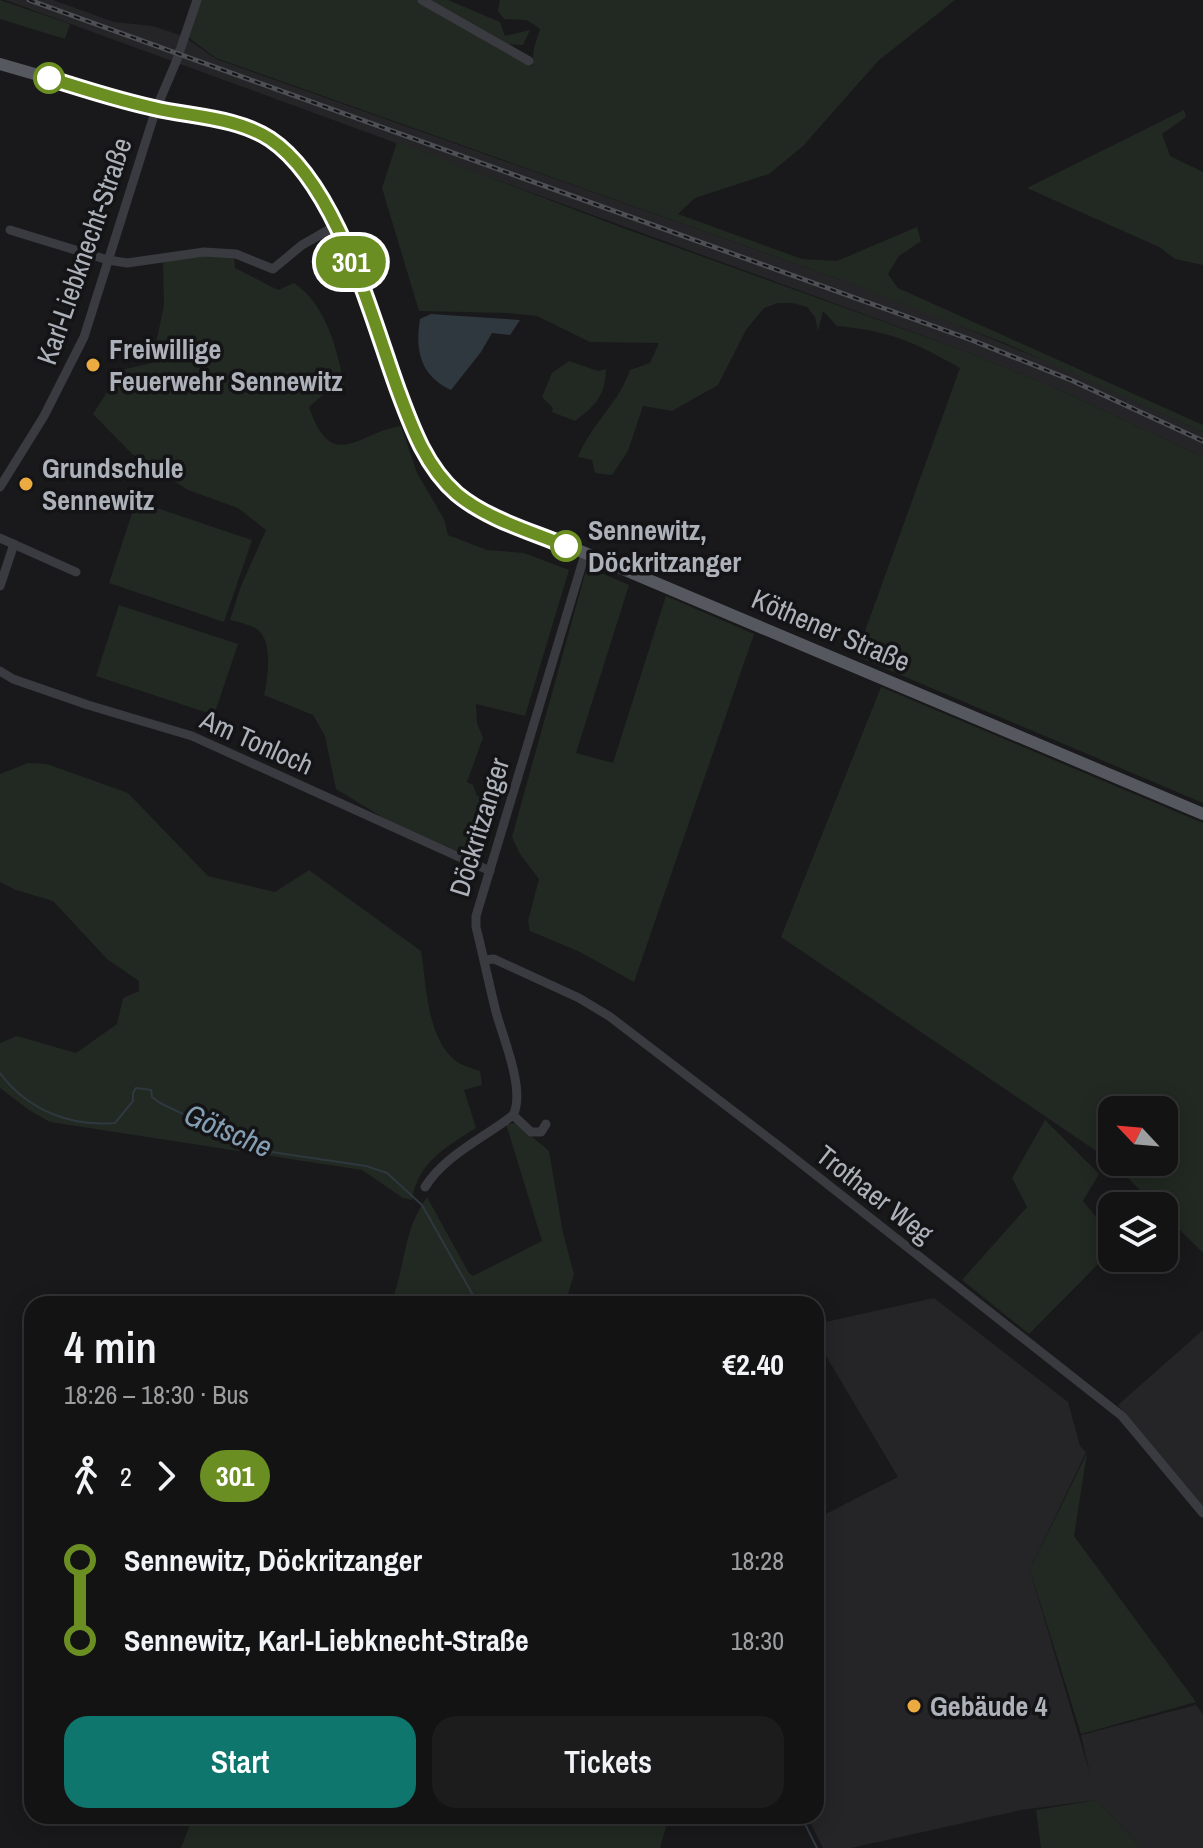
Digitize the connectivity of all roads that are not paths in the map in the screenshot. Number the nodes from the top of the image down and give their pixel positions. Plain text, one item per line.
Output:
1 (197, 0) edge
2 (422, 0) edge
3 (529, 61) dead end
4 (0, 64) edge
5 (156, 109) junction
6 (337, 225) junction
7 (10, 230) dead end
8 (108, 260) junction
9 (0, 487) edge
10 (0, 538) edge
11 (14, 544) junction
12 (585, 554) junction
13 (76, 572) dead end
14 (0, 586) edge
15 (0, 671) edge
16 (1203, 814) edge
17 (490, 871) junction
18 (485, 960) junction
19 (513, 1115) junction
20 (546, 1124) dead end
21 (425, 1187) dead end
22 (1203, 1513) edge

1 - 5 street, Karl-Liebknecht-Straße
2 - 3 street
4 - 5 main road, Köthener Straße
5 - 6 main road, Köthener Straße
5 - 8 street, Karl-Liebknecht-Straße
6 - 8 street
6 - 12 main road, Köthener Straße
7 - 8 street
8 - 9 street, Karl-Liebknecht-Straße
10 - 11 street
11 - 13 street
11 - 14 street
12 - 16 main road, Köthener Straße
12 - 17 street, Döckritzanger
15 - 17 street, Am Tonloch
17 - 18 street, Döckritzanger
18 - 19 street, Döckritzanger
18 - 22 street, Trothaer Weg
19 - 20 street
19 - 21 street

